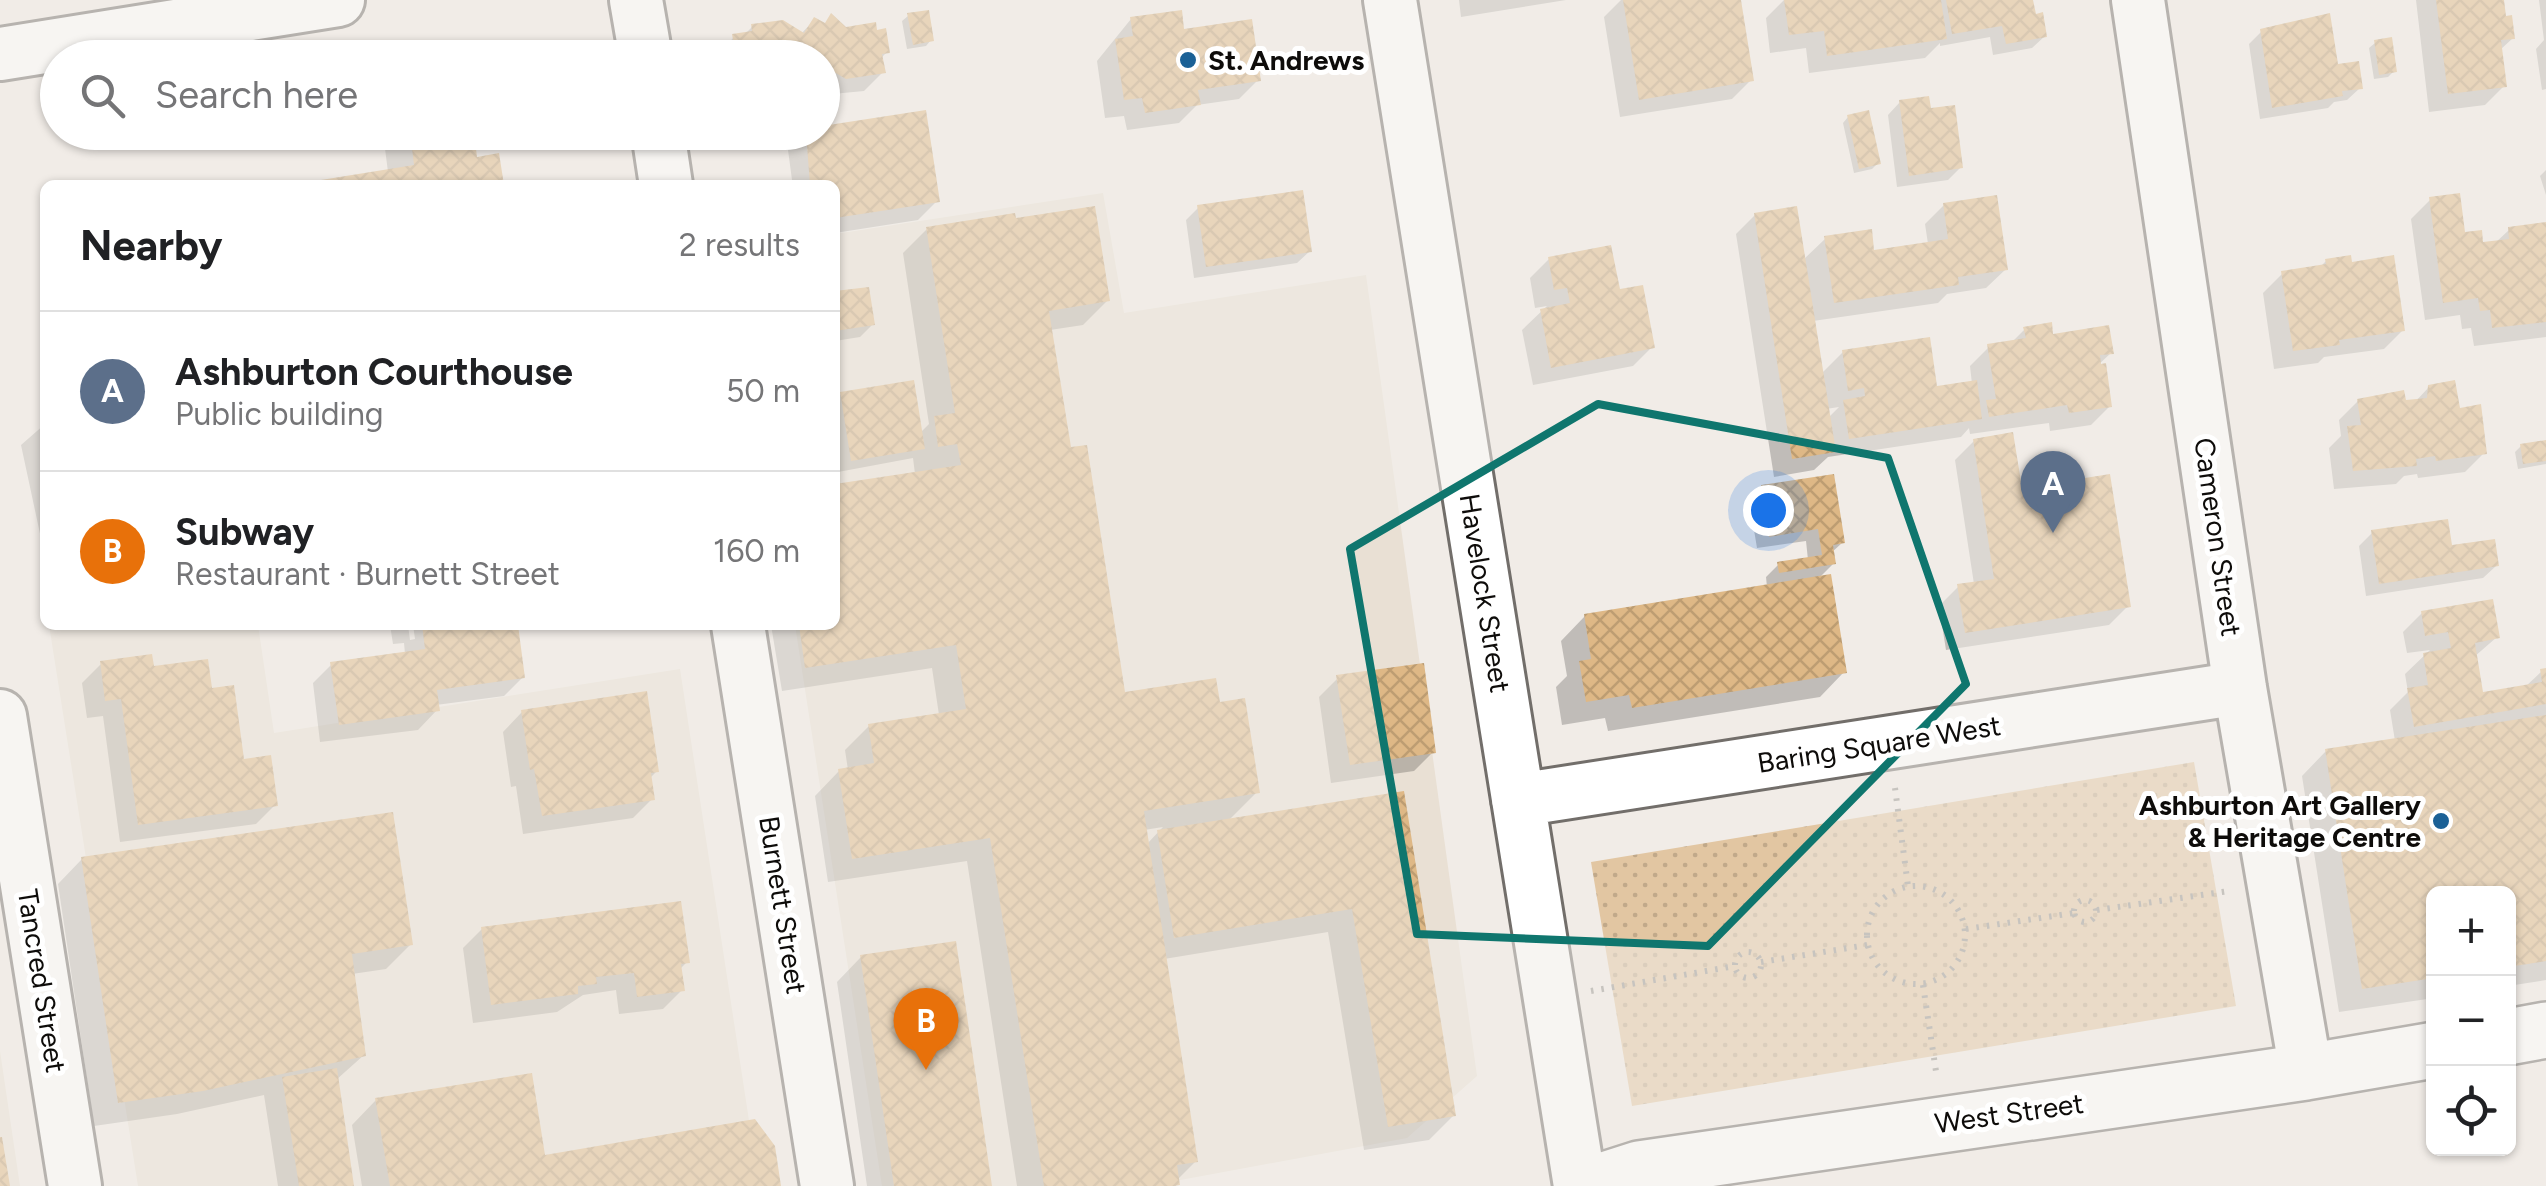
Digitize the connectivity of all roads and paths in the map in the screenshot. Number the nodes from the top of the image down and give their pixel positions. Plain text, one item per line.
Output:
1 (338, 0) edge
2 (636, 0) edge
3 (1390, 0) edge
4 (2138, 0) edge
5 (88, 40) edge
6 (643, 40) edge
7 (40, 48) edge
8 (0, 54) edge
9 (661, 150) edge
10 (665, 180) edge
11 (739, 630) edge
12 (2240, 688) junction
13 (0, 716) edge
14 (1889, 742) junction
15 (1518, 800) junction
16 (2274, 884) junction
17 (1908, 886) junction
18 (2097, 910) junction
19 (2074, 913) junction
20 (1966, 930) junction
21 (1867, 945) junction
22 (1761, 962) junction
23 (1735, 966) junction
24 (1923, 985) junction
25 (1551, 998) junction
26 (2546, 1030) edge
27 (2516, 1036) edge
28 (2426, 1051) edge
29 (2306, 1072) junction
30 (1944, 1122) junction
31 (75, 1186) edge
32 (827, 1186) edge
33 (1584, 1186) edge

1 - 5 street
2 - 6 street
3 - 15 street, Havelock Street
4 - 12 street, Cameron Street
7 - 8 street
9 - 10 street
11 - 32 street, Burnett Street
12 - 14 street, Baring Square West
12 - 16 street, Cameron Street
13 - 31 street, Tancred Street
14 - 15 street, Baring Square West
14 - 17 path
15 - 25 street, Havelock Street
16 - 18 path
16 - 29 street, Cameron Street
17 - 20 path
17 - 21 path
18 - 19 path
18 - 19 path
19 - 20 path
20 - 24 path
21 - 22 path
21 - 24 path
22 - 23 path
22 - 23 path
23 - 25 path
24 - 30 path
25 - 33 street, Havelock Street
26 - 27 highway
28 - 29 highway, West Street
29 - 30 highway, West Street
30 - 33 highway, West Street

